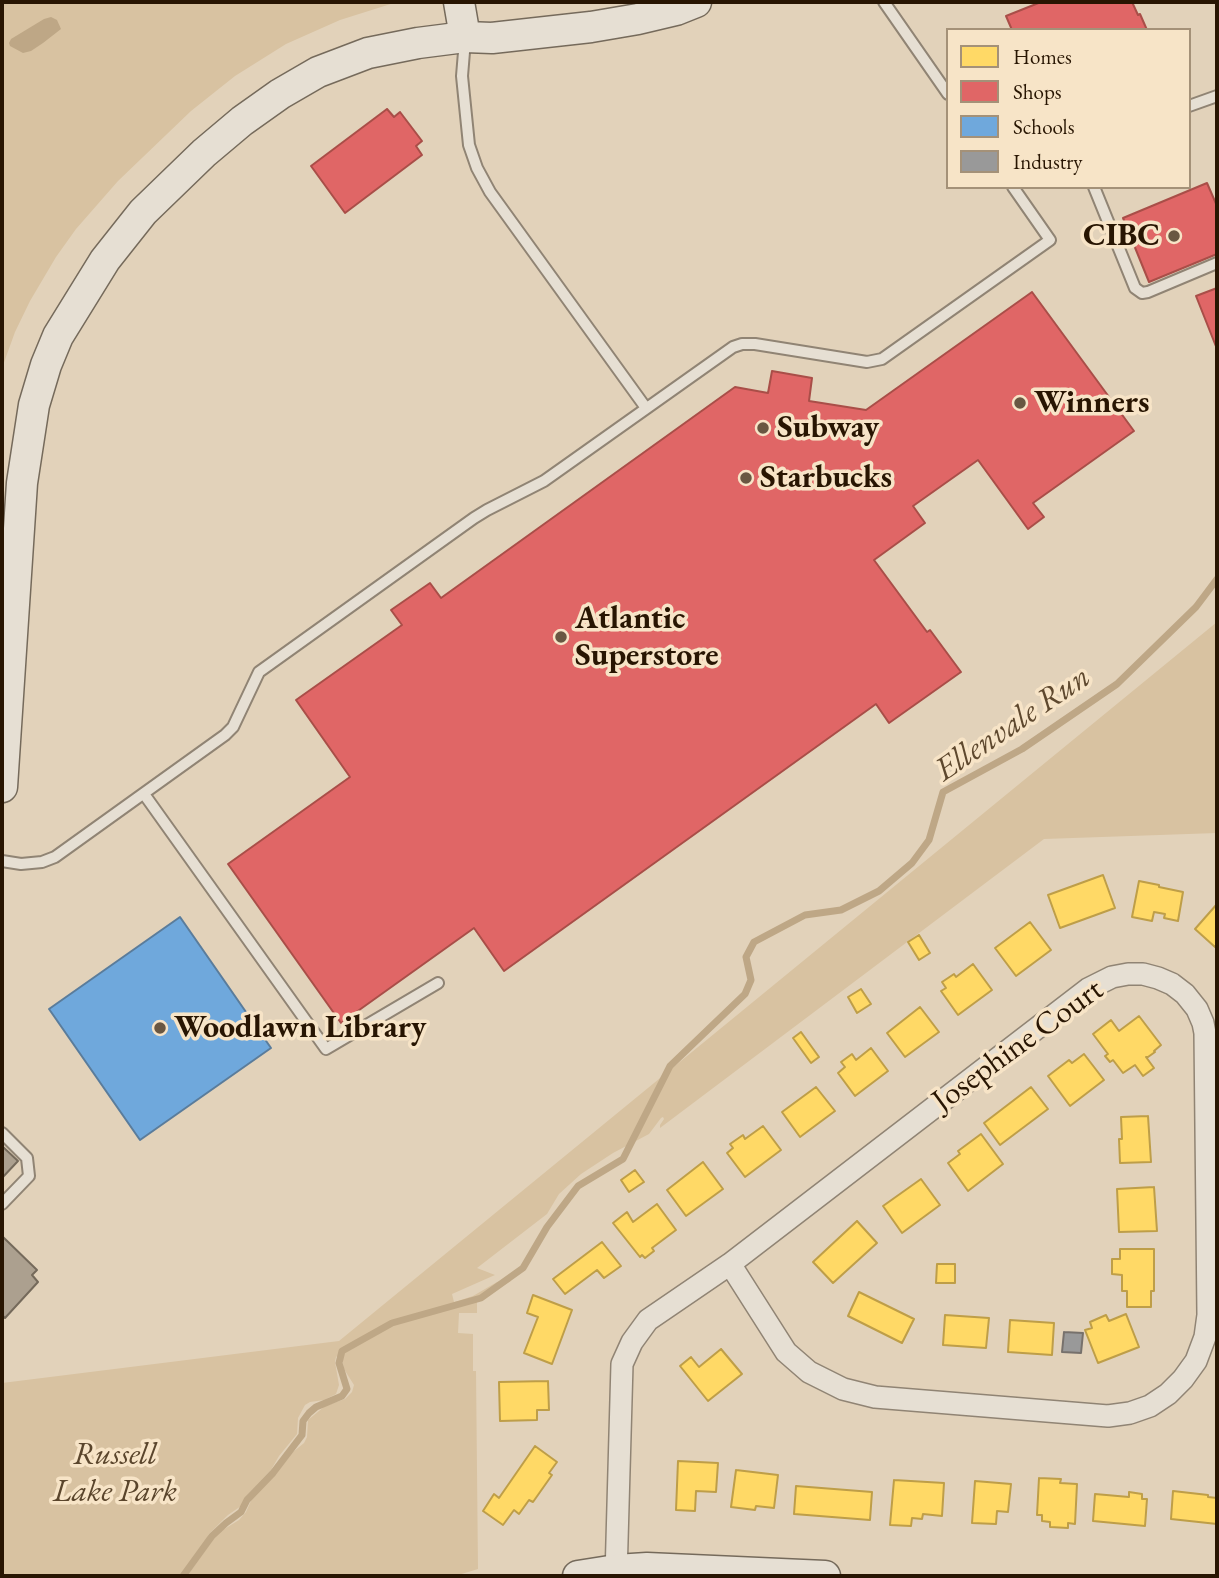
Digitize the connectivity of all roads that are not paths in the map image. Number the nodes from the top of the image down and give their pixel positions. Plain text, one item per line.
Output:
1 (459, 2) edge
2 (696, 2) edge
3 (884, 2) edge
4 (465, 37) junction
5 (946, 90) edge
6 (1217, 96) edge
7 (1191, 106) edge
8 (1014, 189) edge
9 (1095, 189) edge
10 (1217, 263) edge
11 (646, 408) junction
12 (2, 788) edge
13 (144, 794) junction
14 (2, 862) edge
15 (438, 983) dead end
16 (2, 1133) edge
17 (2, 1204) edge
18 (730, 1264) junction
19 (616, 1573) edge
20 (578, 1576) edge
21 (825, 1576) edge

1 - 4 street
2 - 4 street
3 - 5 lane
4 - 11 lane
4 - 12 street
6 - 7 lane
8 - 11 lane
9 - 10 lane
11 - 13 lane
13 - 14 lane
13 - 15 lane
16 - 17 lane
18 - 18 street, Josephine Court
18 - 19 street, Josephine Court
19 - 20 street
19 - 21 street

